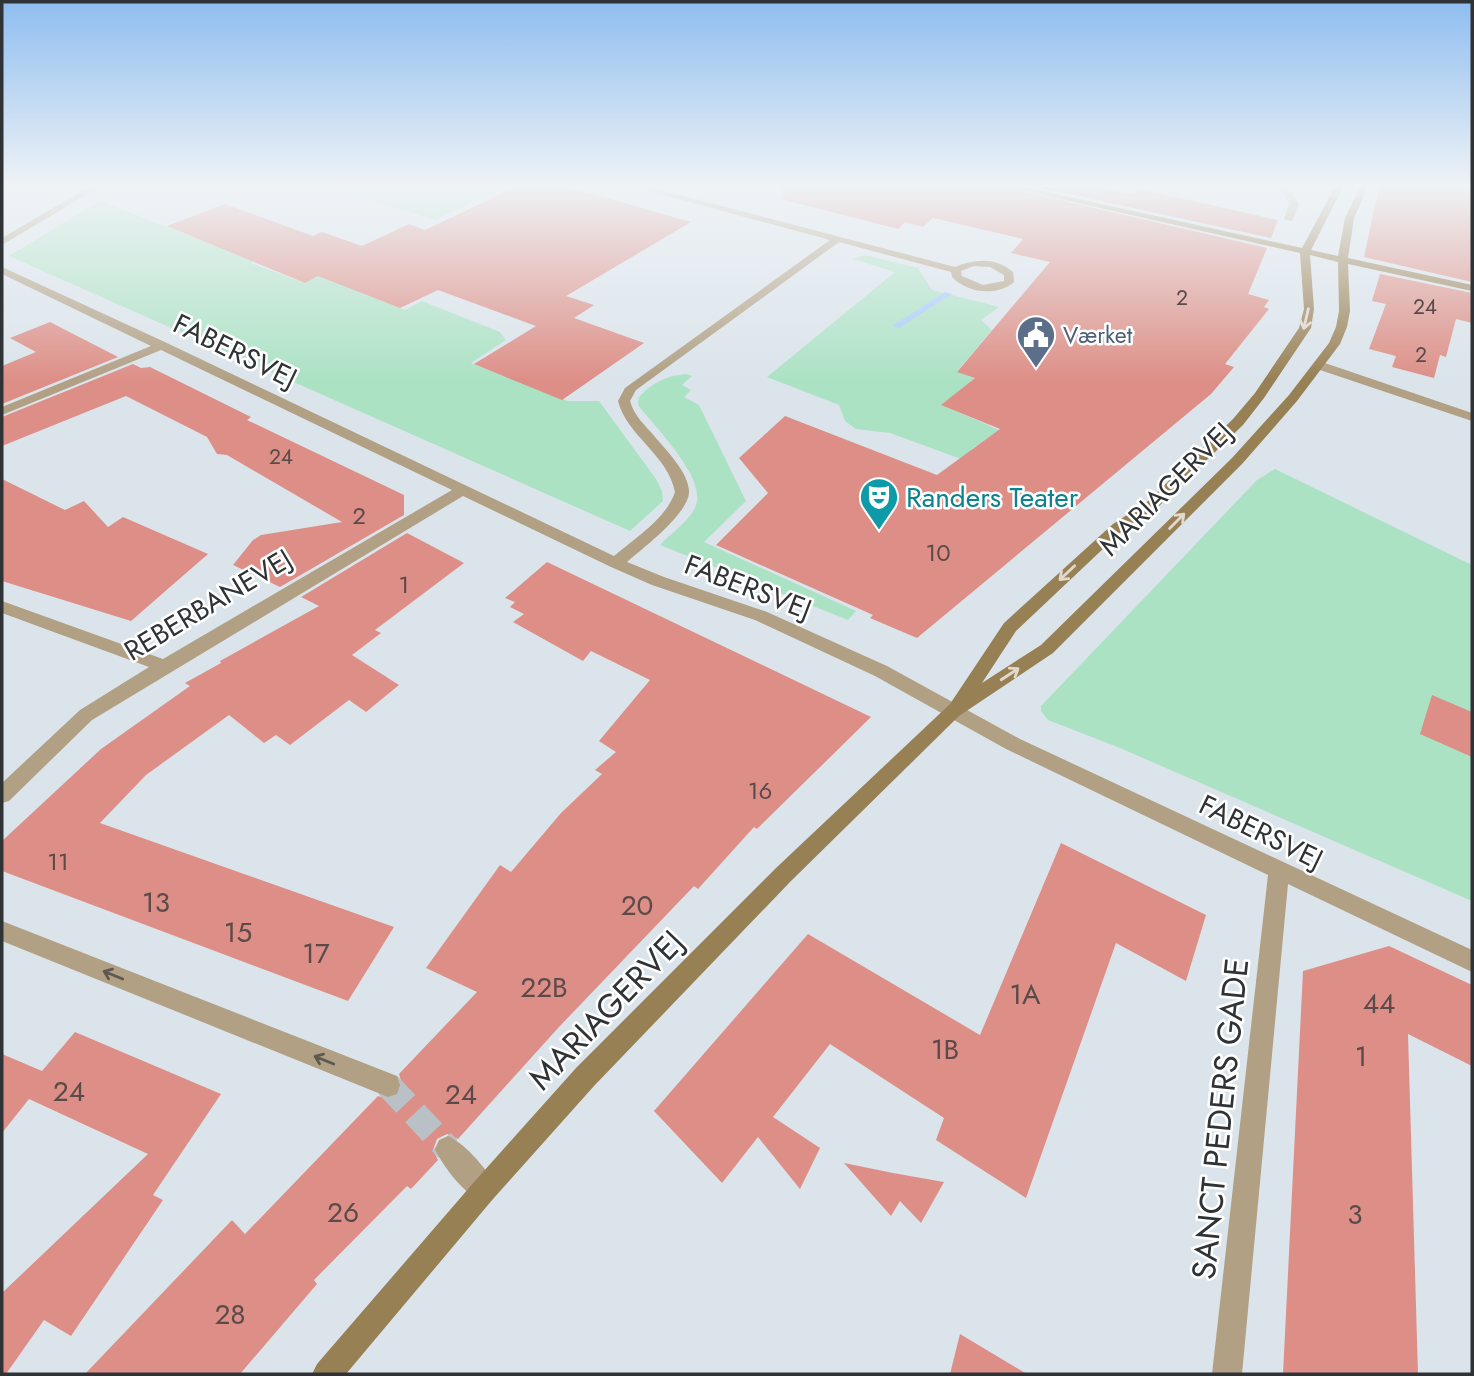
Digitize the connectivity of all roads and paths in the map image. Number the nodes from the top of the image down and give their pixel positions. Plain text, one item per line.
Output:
1 (820, 251) edge
2 (881, 251) edge
3 (1301, 251) edge
4 (1344, 251) edge
5 (1305, 252) junction
6 (1343, 260) junction
7 (2, 270) edge
8 (956, 270) junction
9 (1472, 288) edge
10 (163, 345) junction
11 (1318, 365) junction
12 (2, 411) edge
13 (1472, 417) edge
14 (461, 489) junction
15 (616, 563) junction
16 (2, 607) edge
17 (164, 666) junction
18 (953, 711) junction
19 (2, 795) edge
20 (1279, 870) junction
21 (2, 931) edge
22 (1472, 961) edge
23 (388, 1085) tunnel mouth
24 (448, 1149) tunnel mouth
25 (484, 1191) junction
26 (327, 1374) edge
27 (1227, 1374) edge

1 - 15 street
2 - 8 street
3 - 5 street
4 - 6 street, MARIAGERVEJ
5 - 6 street
5 -> 18 street, MARIAGERVEJ
6 - 9 street
6 - 11 street, MARIAGERVEJ
7 - 10 street, FABERSVEJ
8 - 8 street
10 - 12 street
10 - 14 street, FABERSVEJ
11 - 13 street
18 -> 11 street, MARIAGERVEJ
14 - 15 street, FABERSVEJ
14 - 17 street, REBERBANEVEJ
15 - 18 street, FABERSVEJ
16 - 17 street
17 - 19 street, REBERBANEVEJ
18 - 20 street, FABERSVEJ
18 - 25 street, MARIAGERVEJ
20 - 22 street, FABERSVEJ
20 - 27 street, SANCT PEDERS GADE
23 -> 21 street
24 - 25 street
25 - 26 street, MARIAGERVEJ

